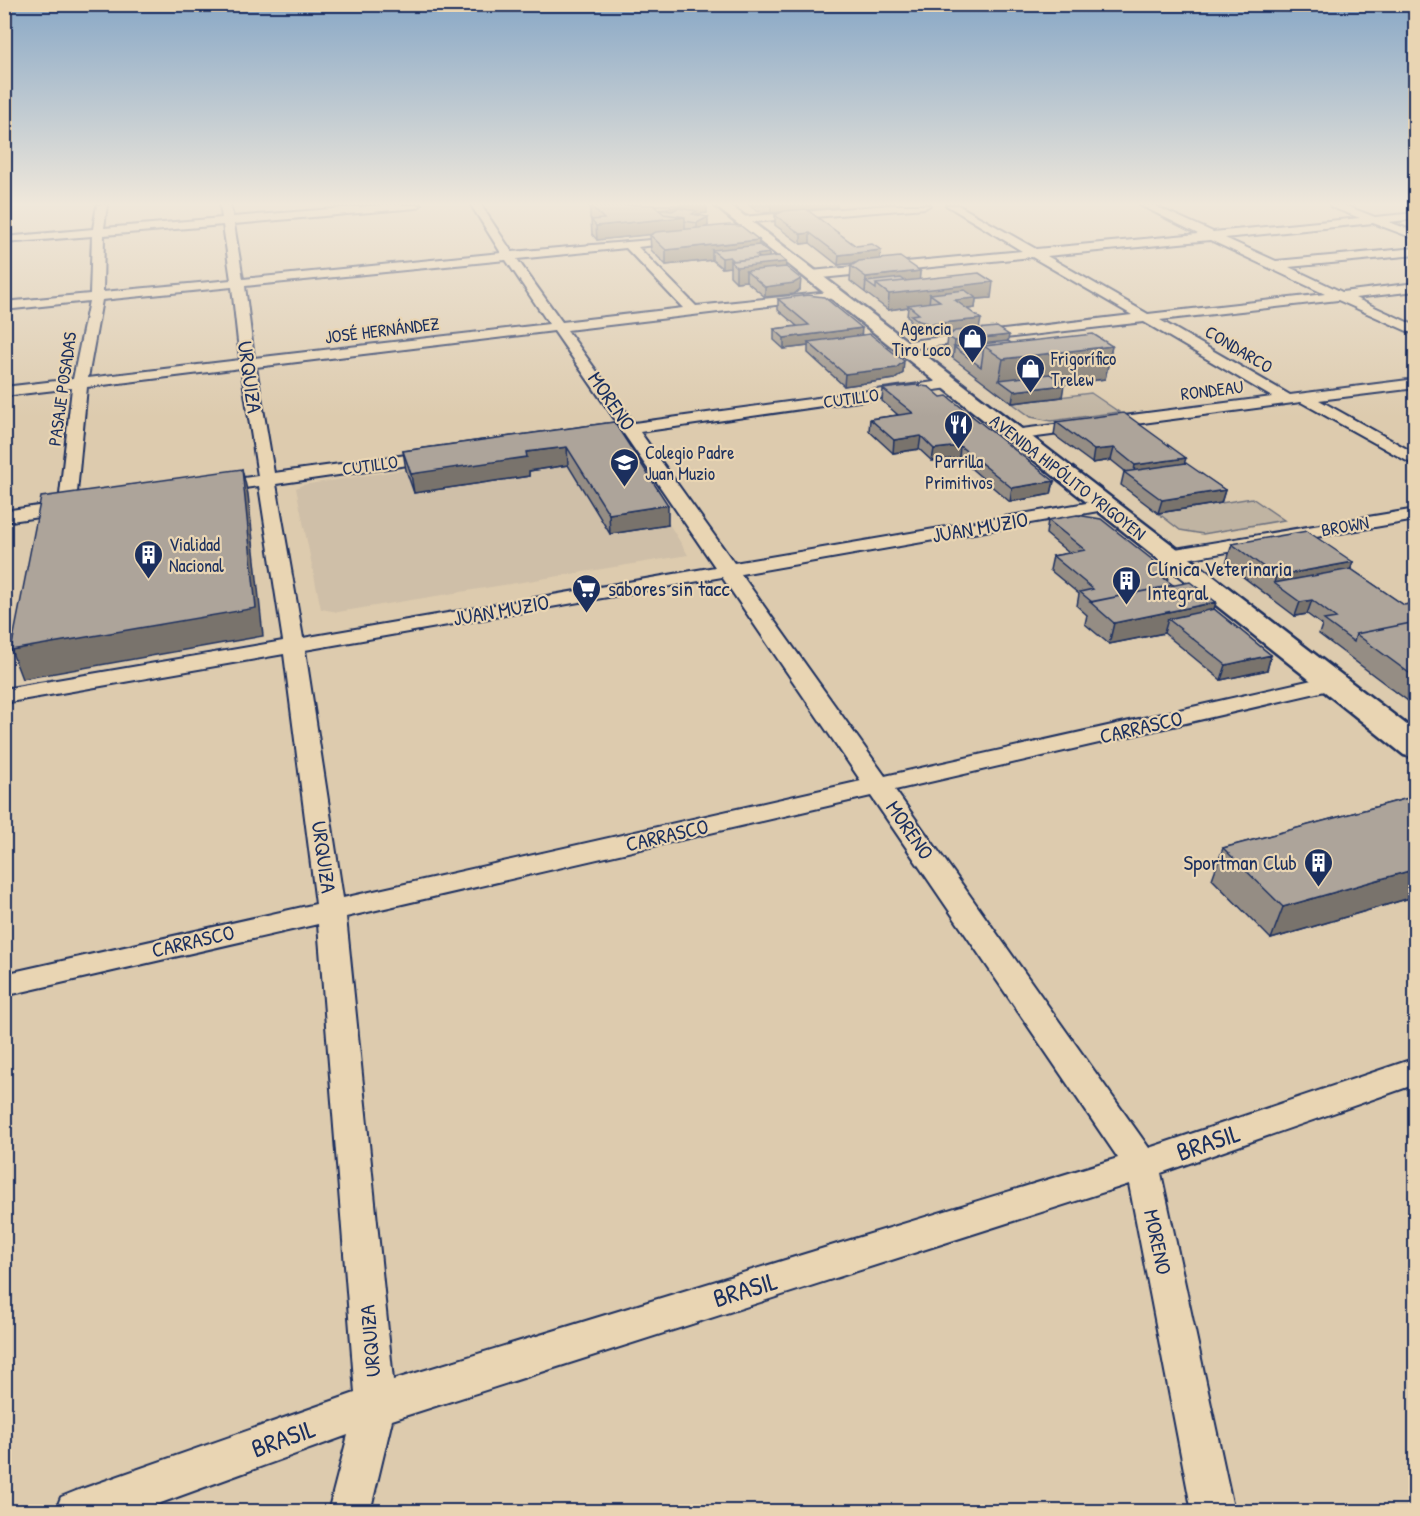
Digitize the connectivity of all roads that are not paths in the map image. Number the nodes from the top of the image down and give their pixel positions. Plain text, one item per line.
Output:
1 (97, 276) edge
2 (237, 276) edge
3 (311, 276) edge
4 (523, 276) edge
5 (659, 276) edge
6 (812, 276) edge
7 (1075, 276) edge
8 (1297, 276) edge
9 (238, 283) junction
10 (1416, 287) edge
11 (835, 294) junction
12 (1339, 296) junction
13 (96, 297) junction
14 (4, 306) edge
15 (693, 311) junction
16 (1148, 318) junction
17 (560, 327) junction
18 (1416, 331) edge
19 (901, 346) junction
20 (248, 364) junction
21 (80, 383) junction
22 (1416, 383) edge
23 (949, 384) junction
24 (4, 392) edge
25 (1296, 399) junction
26 (620, 430) junction
27 (1014, 435) junction
28 (455, 453) edge
29 (1416, 461) edge
30 (266, 480) junction
31 (196, 490) edge
32 (90, 504) edge
33 (1104, 505) junction
34 (67, 508) junction
35 (1416, 514) edge
36 (4, 516) edge
37 (1169, 556) junction
38 (730, 570) junction
39 (294, 645) junction
40 (1330, 683) junction
41 (4, 696) edge
42 (1416, 748) edge
43 (880, 787) junction
44 (331, 909) junction
45 (4, 985) edge
46 (1416, 1071) edge
47 (1142, 1165) junction
48 (376, 1406) junction
49 (76, 1512) edge
50 (349, 1512) edge
51 (1213, 1512) edge

1 - 13 street, PASAJE POSADAS
2 - 9 street, URQUIZA
3 - 9 street
4 - 17 street, MORENO
5 - 15 street
6 - 11 main road, AVENIDA HIPÓLITO YRIGOYEN
7 - 16 street, CONDARCO
8 - 12 street
9 - 13 street
9 - 20 street, URQUIZA
10 - 12 street
11 - 15 street, JOSÉ HERNÁNDEZ
11 - 19 main road, AVENIDA HIPÓLITO YRIGOYEN
12 - 16 street
12 - 18 street
13 - 14 street
13 - 21 street, PASAJE POSADAS
15 - 17 street, JOSÉ HERNÁNDEZ
16 - 19 street
16 - 25 street, CONDARCO
17 - 20 street, JOSÉ HERNÁNDEZ
17 - 26 street, MORENO
19 - 23 main road, AVENIDA HIPÓLITO YRIGOYEN
20 - 21 street, JOSÉ HERNÁNDEZ
20 - 30 street, URQUIZA
21 - 24 street, JOSÉ HERNÁNDEZ
21 - 34 street, PASAJE POSADAS
22 - 25 street, RONDEAU
23 - 26 street, CUTILLO
23 - 27 main road, AVENIDA HIPÓLITO YRIGOYEN
25 - 27 street, RONDEAU
25 - 29 street, CONDARCO
26 - 38 street, MORENO
27 - 33 main road, AVENIDA HIPÓLITO YRIGOYEN
28 - 30 street, CUTILLO
30 - 31 street, CUTILLO
30 - 39 street, URQUIZA
32 - 34 street
33 - 37 main road, AVENIDA HIPÓLITO YRIGOYEN
33 - 38 street, JUAN MUZIO
34 - 36 street
35 - 37 street, BROWN
37 - 40 main road, AVENIDA HIPÓLITO YRIGOYEN
38 - 39 street, JUAN MUZIO
38 - 43 street, MORENO
39 - 41 street, JUAN MUZIO
39 - 44 street, URQUIZA
40 - 42 main road, AVENIDA HIPÓLITO YRIGOYEN
40 - 43 street, CARRASCO
43 - 44 street, CARRASCO
43 - 47 street, MORENO
44 - 45 street, CARRASCO
44 - 48 street, URQUIZA
46 - 47 street, BRASIL
47 - 48 street, BRASIL
47 - 51 street, MORENO
48 - 49 street, BRASIL
48 - 50 street, URQUIZA

